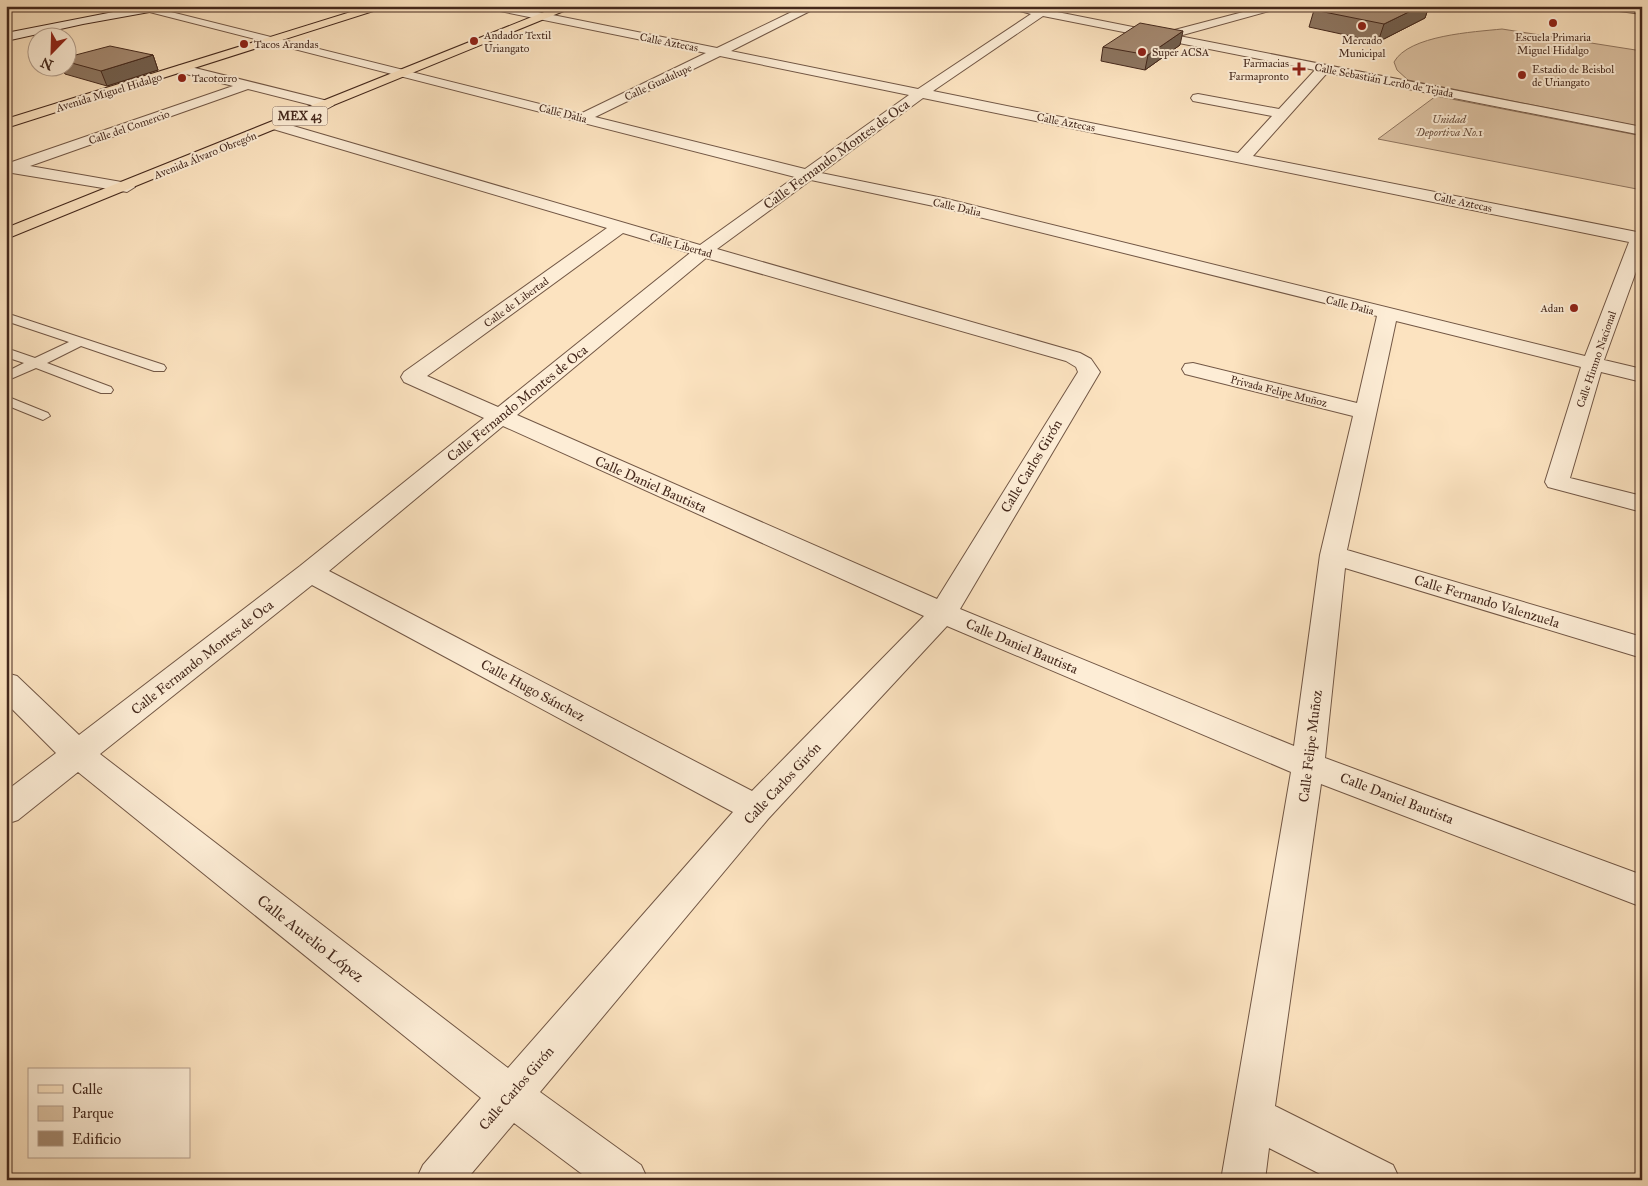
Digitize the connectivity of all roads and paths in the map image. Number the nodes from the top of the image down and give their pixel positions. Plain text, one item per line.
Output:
1 (166, 6) edge
2 (384, 6) edge
3 (490, 6) edge
4 (570, 6) edge
5 (814, 6) edge
6 (1008, 6) edge
7 (1280, 6) edge
8 (1614, 7) edge
9 (137, 8) edge
10 (1642, 11) edge
11 (1040, 13) junction
12 (544, 17) junction
13 (1162, 36) junction
14 (6, 37) edge
15 (270, 42) junction
16 (721, 52) junction
17 (1324, 68) junction
18 (183, 69) junction
19 (404, 74) junction
20 (248, 85) junction
21 (921, 93) junction
22 (1198, 98) dead end
23 (327, 105) junction
24 (1283, 114) junction
25 (583, 118) junction
26 (6, 124) edge
27 (278, 126) junction
28 (1642, 131) edge
29 (1243, 157) junction
30 (8, 167) edge
31 (808, 175) junction
32 (127, 187) junction
33 (30, 226) joint
34 (620, 227) junction
35 (6, 235) edge
36 (1640, 238) edge
37 (702, 251) junction
38 (1388, 314) junction
39 (6, 317) edge
40 (21, 322) junction
41 (6, 330) edge
42 (80, 342) junction
43 (6, 352) edge
44 (36, 363) junction
45 (1084, 363) joint
46 (1592, 365) junction
47 (159, 368) dead end
48 (1193, 369) dead end
49 (412, 376) joint
50 (1642, 376) edge
51 (6, 377) edge
52 (106, 390) dead end
53 (6, 400) edge
54 (1366, 412) junction
55 (43, 416) dead end
56 (499, 417) junction
57 (1642, 504) edge
58 (1333, 554) junction
59 (310, 572) junction
60 (943, 613) junction
61 (1642, 648) edge
62 (6, 684) edge
63 (78, 754) junction
64 (1308, 765) junction
65 (756, 809) junction
66 (6, 810) edge
67 (1642, 891) edge
68 (510, 1095) junction
69 (1253, 1117) junction
70 (438, 1180) edge
71 (626, 1180) edge
72 (1243, 1180) edge
73 (1378, 1180) edge

1 - 9 street
2 - 15 main road, Avenida Miguel Hidalgo
3 - 12 street, Calle Aztecas
4 - 12 main road, Avenida Álvaro Obregón / MEX 43
5 - 16 street, Calle Guadalupe
6 - 11 street, Calle Sebastián Lerdo de Tejada
7 - 13 street
8 - 10 street
9 - 14 street
9 - 15 street, Calle Dalia
11 - 13 street, Calle Sebastián Lerdo de Tejada
11 - 21 street, Calle Fernando Montes de Oca
12 - 16 street, Calle Aztecas
12 - 19 main road, Avenida Álvaro Obregón / MEX 43
13 - 17 street, Calle Sebastián Lerdo de Tejada
15 - 18 main road, Avenida Miguel Hidalgo
15 - 19 street, Calle Dalia
16 - 21 street, Calle Aztecas
16 - 25 street, Calle Guadalupe
17 - 24 street
17 - 28 street, Calle Sebastián Lerdo de Tejada
18 - 20 street
18 - 26 main road, Avenida Miguel Hidalgo
19 - 23 main road, Avenida Álvaro Obregón / MEX 43
19 - 25 street, Calle Dalia
20 - 23 street
20 - 30 street, Calle del Comercio
21 - 29 street, Calle Aztecas
21 - 31 street, Calle Fernando Montes de Oca
22 - 24 street
23 - 27 main road, Avenida Álvaro Obregón / MEX 43
24 - 29 street
25 - 31 street, Calle Dalia
27 - 32 main road, Avenida Álvaro Obregón / MEX 43
27 - 34 street, Calle Libertad
29 - 36 street, Calle Aztecas
30 - 32 street
31 - 37 street, Calle Fernando Montes de Oca
31 - 38 street, Calle Dalia
32 - 33 main road, Avenida Álvaro Obregón / MEX 43
33 - 35 street
34 - 37 street, Calle Libertad
34 - 49 street, Calle de Libertad
36 - 46 street, Calle Himno Nacional
37 - 45 street, Calle Libertad
37 - 56 street, Calle Fernando Montes de Oca
38 - 46 street, Calle Dalia
38 - 54 street, Calle Felipe Muñoz
39 - 40 lane
40 - 41 lane
40 - 42 lane
42 - 44 lane
42 - 47 lane
43 - 44 lane
44 - 51 lane
44 - 52 lane
45 - 60 street, Calle Carlos Girón
46 - 50 street, Calle Dalia
46 - 57 street, Calle Himno Nacional
48 - 54 street, Privada Felipe Muñoz
49 - 56 street, Calle Daniel Bautista
53 - 55 lane
54 - 58 street, Calle Felipe Muñoz
56 - 59 street, Calle Fernando Montes de Oca
56 - 60 street, Calle Daniel Bautista
58 - 61 street, Calle Fernando Valenzuela
58 - 64 street, Calle Felipe Muñoz
59 - 63 street, Calle Fernando Montes de Oca
59 - 65 street, Calle Hugo Sánchez
60 - 64 street, Calle Daniel Bautista
60 - 65 street, Calle Carlos Girón
62 - 63 street, Calle Aurelio López
63 - 66 street, Calle Fernando Montes de Oca
63 - 68 street, Calle Aurelio López
64 - 67 street, Calle Daniel Bautista
64 - 69 street, Calle Felipe Muñoz
65 - 68 street, Calle Carlos Girón
68 - 70 street, Calle Carlos Girón
68 - 71 street, Calle Aurelio López
69 - 72 street, Calle Felipe Muñoz
69 - 73 street

